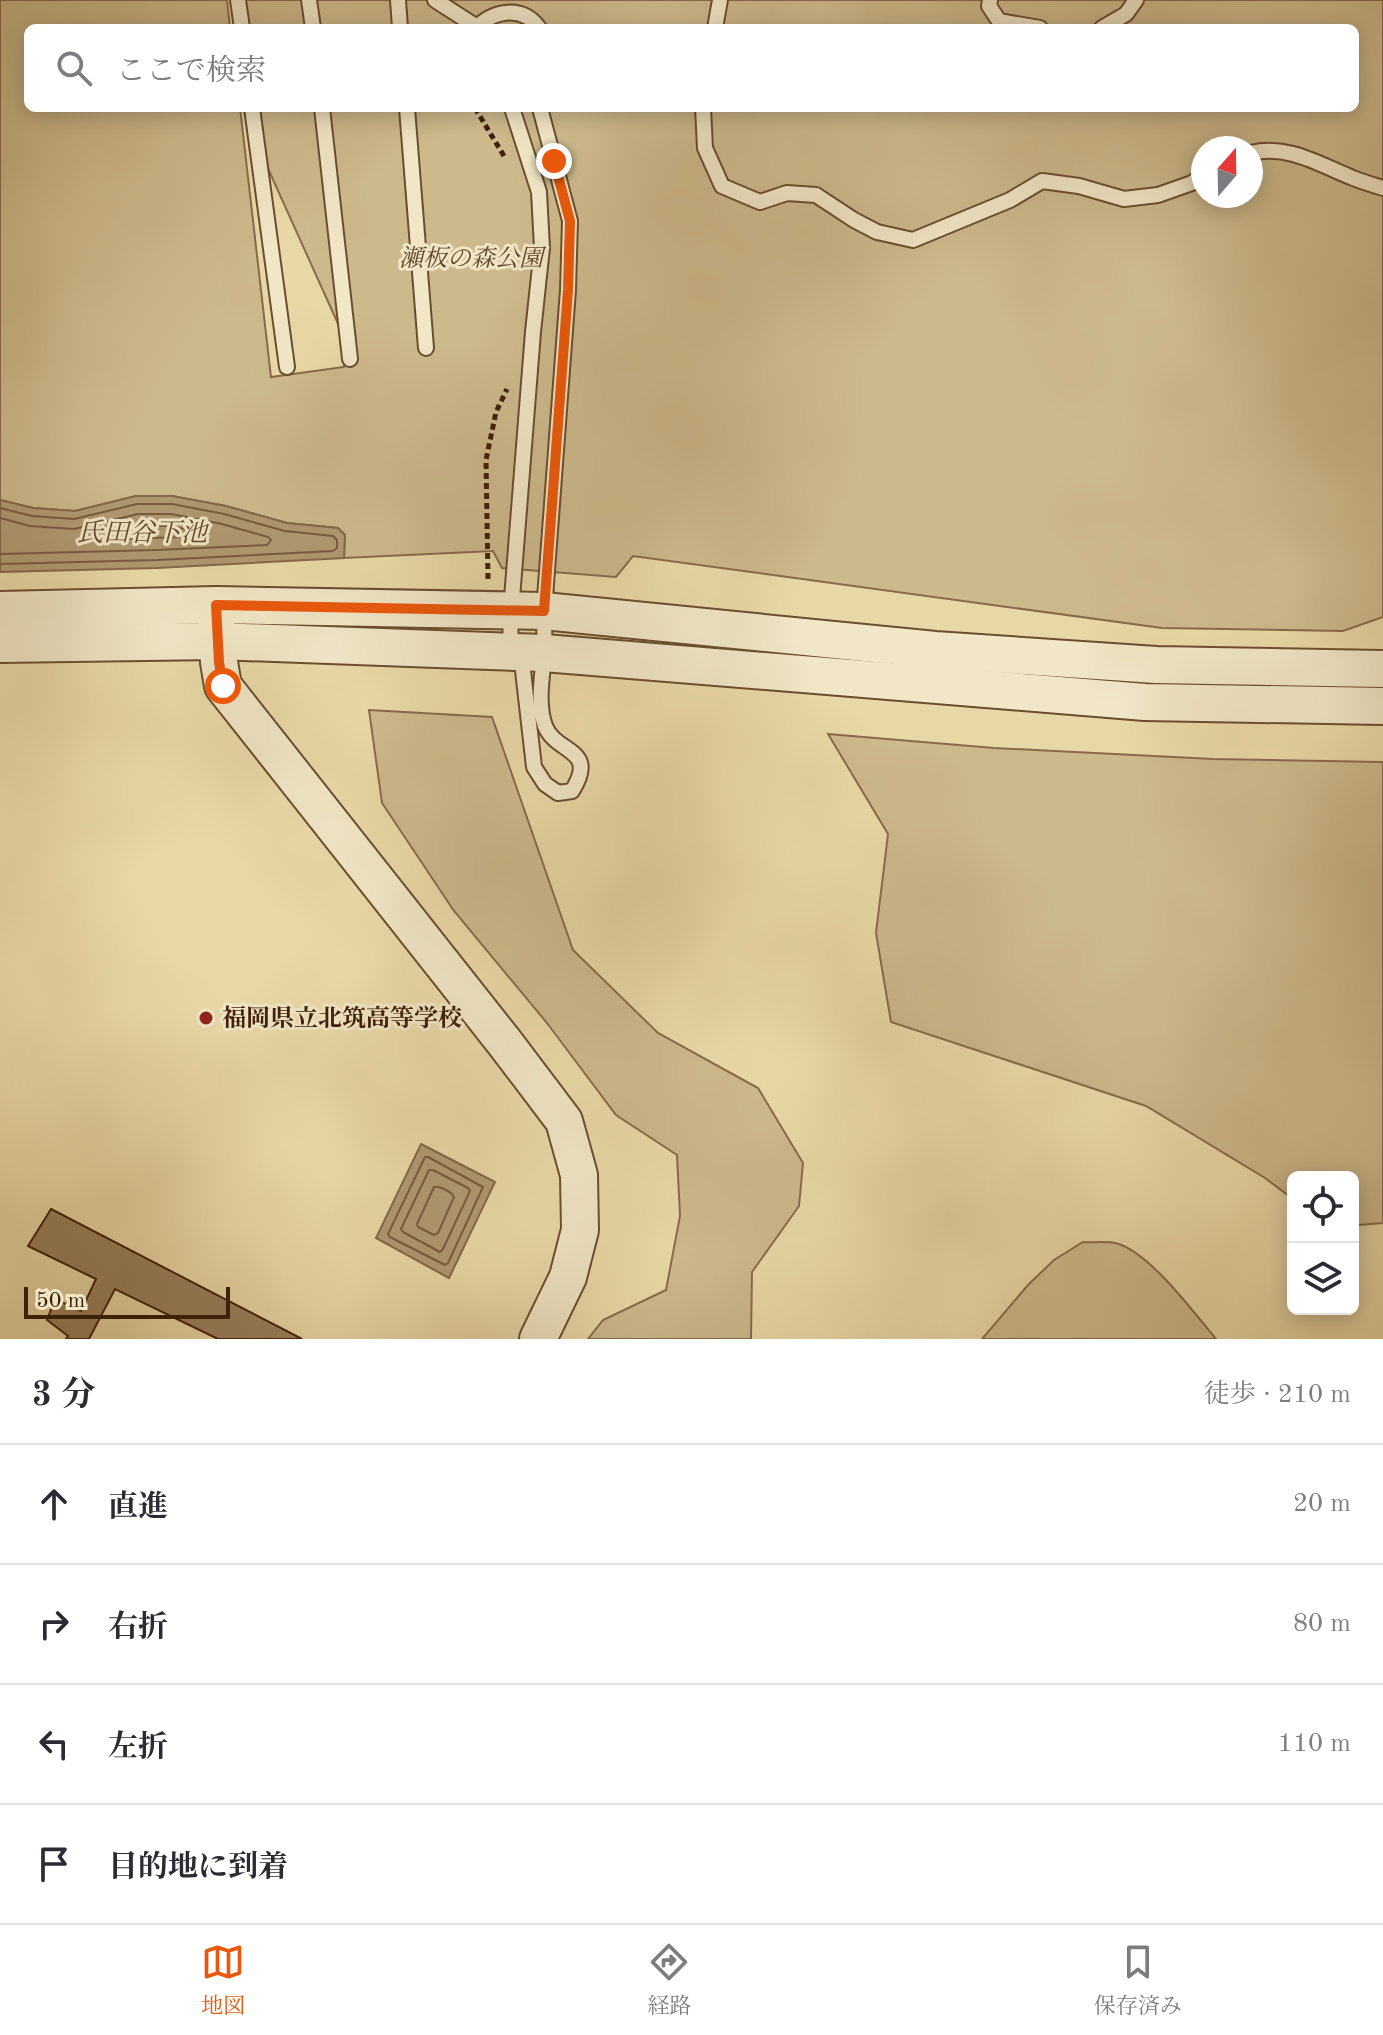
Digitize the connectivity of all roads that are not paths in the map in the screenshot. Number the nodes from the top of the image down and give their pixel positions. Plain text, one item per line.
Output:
1 (238, 0) edge
2 (309, 0) edge
3 (398, 0) edge
4 (435, 0) edge
5 (720, 0) edge
6 (990, 0) edge
7 (1136, 0) edge
8 (241, 24) edge
9 (312, 24) edge
10 (400, 24) edge
11 (470, 24) edge
12 (480, 24) edge
13 (536, 24) edge
14 (716, 24) edge
15 (1017, 24) edge
16 (1109, 24) edge
17 (253, 112) edge
18 (322, 112) edge
19 (407, 112) edge
20 (513, 112) edge
21 (541, 112) edge
22 (703, 112) edge
23 (1263, 151) edge
24 (1191, 183) edge
25 (1383, 188) edge
26 (426, 348) dead end
27 (350, 359) dead end
28 (287, 367) dead end
29 (216, 605) junction
30 (0, 610) edge
31 (528, 611) junction
32 (217, 641) junction
33 (0, 644) edge
34 (525, 652) junction
35 (1383, 669) edge
36 (1383, 706) edge
37 (538, 1339) edge

1 - 8 lane
2 - 9 lane
3 - 10 lane
4 - 11 lane
5 - 14 lane
6 - 15 lane
7 - 16 lane
12 - 13 lane
17 - 28 lane
18 - 27 lane
19 - 26 lane
20 - 31 lane
21 - 31 lane
22 - 24 lane
23 - 25 lane
29 - 30 street
29 - 31 street
29 - 32 street
31 - 34 lane
31 - 34 lane
31 - 35 street
32 - 33 street
32 - 34 street
32 - 37 street
34 - 34 lane
34 - 36 street

